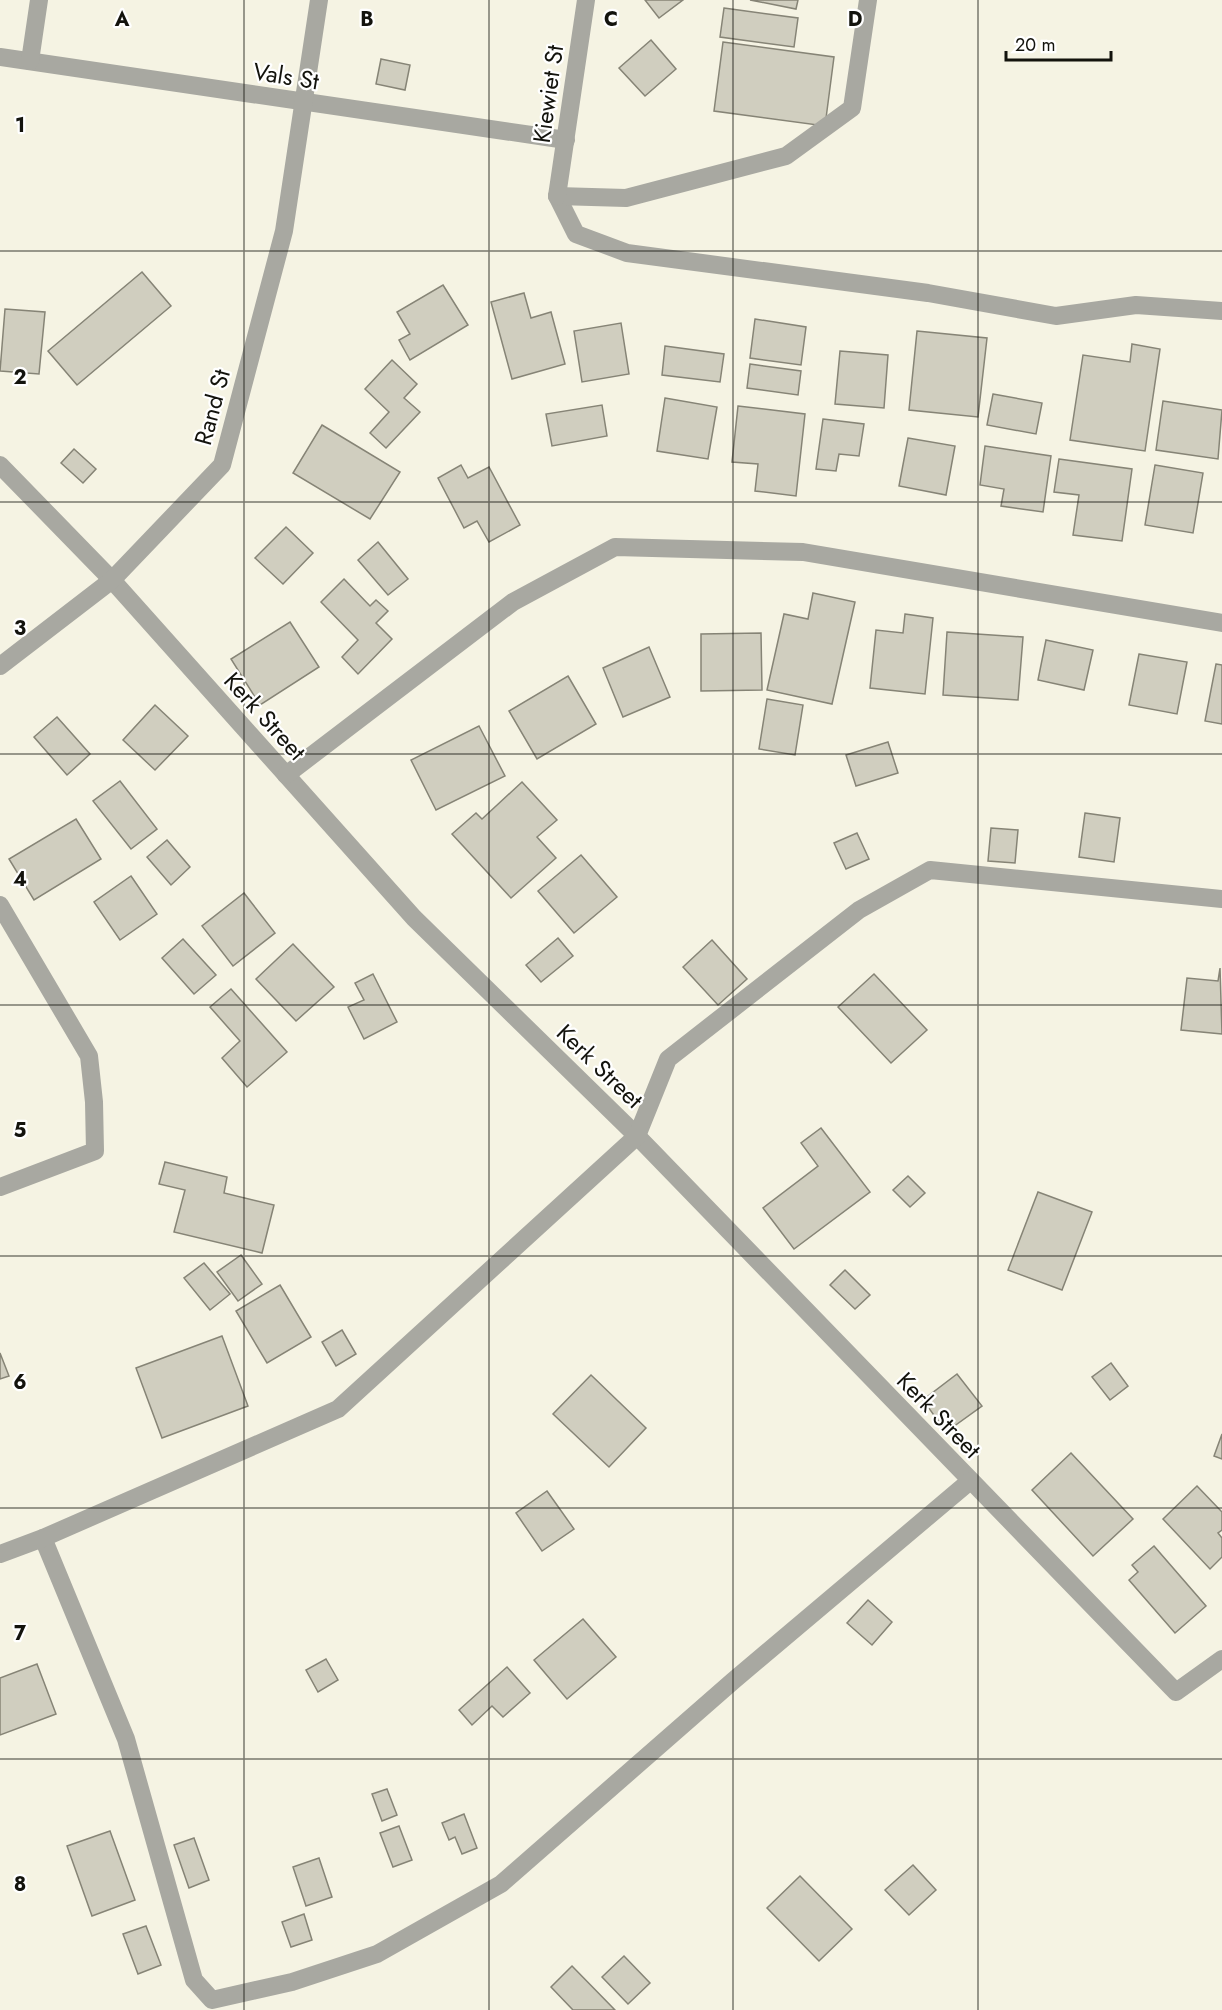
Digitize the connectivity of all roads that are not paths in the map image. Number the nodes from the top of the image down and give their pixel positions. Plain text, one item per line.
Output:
1 (39, 0) edge
2 (319, 0) edge
3 (586, 0) edge
4 (868, 0) edge
5 (0, 57) edge
6 (30, 61) junction
7 (305, 103) junction
8 (566, 140) junction
9 (557, 196) junction
10 (1222, 311) edge
11 (0, 465) edge
12 (112, 580) junction
13 (1222, 622) edge
14 (0, 666) edge
15 (286, 775) junction
16 (1222, 899) edge
17 (0, 905) edge
18 (637, 1136) junction
19 (0, 1187) edge
20 (970, 1481) junction
21 (43, 1539) junction
22 (0, 1554) edge
23 (1222, 1659) edge

1 - 6 street
2 - 7 street, Rand St
3 - 8 street, Kiewiet St
4 - 9 street
5 - 6 street, Vals St
6 - 7 street, Vals St
7 - 8 street, Vals St
7 - 12 street, Rand St
8 - 9 street, Kiewiet St
9 - 10 street
11 - 12 street, Kerk Street
12 - 14 street, Rand St
12 - 15 street, Kerk Street
13 - 15 street
15 - 18 street, Kerk Street
16 - 18 street
17 - 19 street
18 - 20 street, Kerk Street
18 - 21 street
20 - 21 street
20 - 23 street, Kerk Street
21 - 22 street

